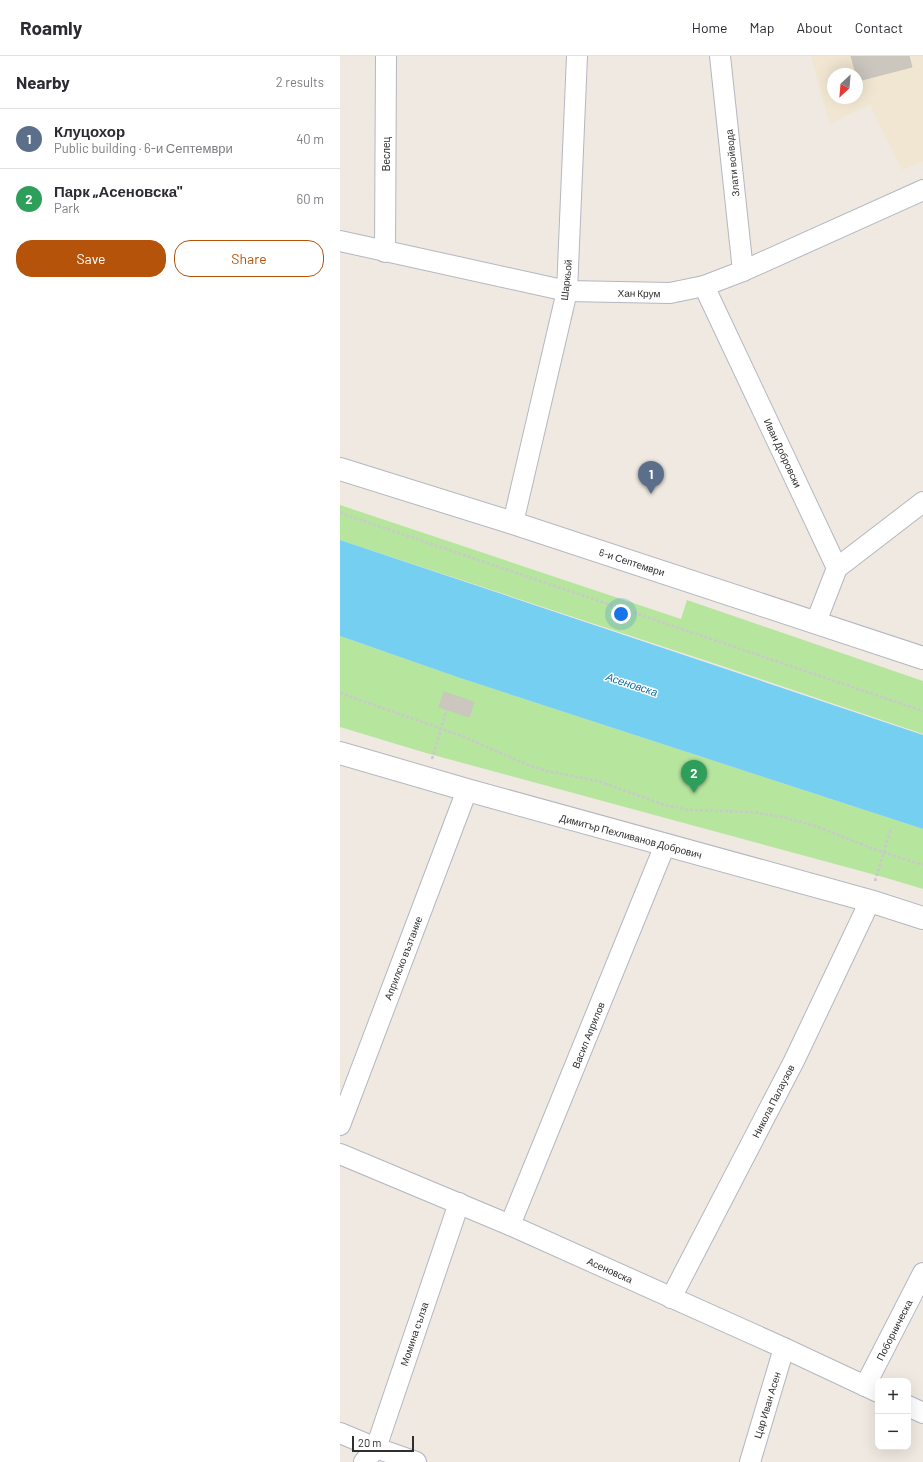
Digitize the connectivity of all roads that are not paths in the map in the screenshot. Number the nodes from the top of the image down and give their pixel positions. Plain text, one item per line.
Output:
1 (386, 56) edge
2 (576, 56) edge
3 (720, 56) edge
4 (923, 190) edge
5 (340, 241) edge
6 (385, 252) junction
7 (744, 271) junction
8 (704, 286) junction
9 (567, 291) junction
10 (340, 470) edge
11 (923, 502) edge
12 (513, 523) junction
13 (837, 568) junction
14 (816, 622) junction
15 (923, 658) edge
16 (340, 753) edge
17 (467, 790) junction
18 (665, 845) junction
19 (870, 901) junction
20 (923, 918) edge
21 (340, 1125) edge
22 (340, 1154) edge
23 (459, 1203) junction
24 (510, 1225) junction
25 (923, 1273) edge
26 (671, 1298) junction
27 (784, 1348) junction
28 (872, 1389) edge
29 (911, 1407) edge
30 (923, 1413) edge
31 (340, 1433) edge
32 (370, 1455) edge
33 (416, 1462) edge
34 (750, 1462) edge

1 - 6 street, Веслец
2 - 9 street, Шаркьой
3 - 7 street, Злати войвода
4 - 7 street, Хан Крум
5 - 6 street, Хан Крум
6 - 9 street, Хан Крум
7 - 8 street, Хан Крум
8 - 9 street, Хан Крум
8 - 13 street, Иван Добровски
9 - 12 street, Шаркьой
10 - 12 main road, 6-и Септември
11 - 13 street
12 - 14 main road, 6-и Септември
13 - 14 street
14 - 15 main road, 6-и Септември
16 - 17 main road, Димитър Пехливанов Добрович
17 - 18 main road, Димитър Пехливанов Добрович
17 - 21 street, Априлско възтание
18 - 19 main road, Димитър Пехливанов Добрович
18 - 24 street, Васил Априлов
19 - 20 main road, Димитър Пехливанов Добрович
19 - 26 street, Никола Палаузов
22 - 23 street, Асеновска
23 - 24 street, Асеновска
23 - 32 street, Момина сълза
24 - 26 street, Асеновска
25 - 28 street, Поборническа
26 - 27 street, Асеновска
27 - 28 street, Асеновска
27 - 34 street, Цар Иван Асен
29 - 30 street
31 - 32 street
32 - 33 street

